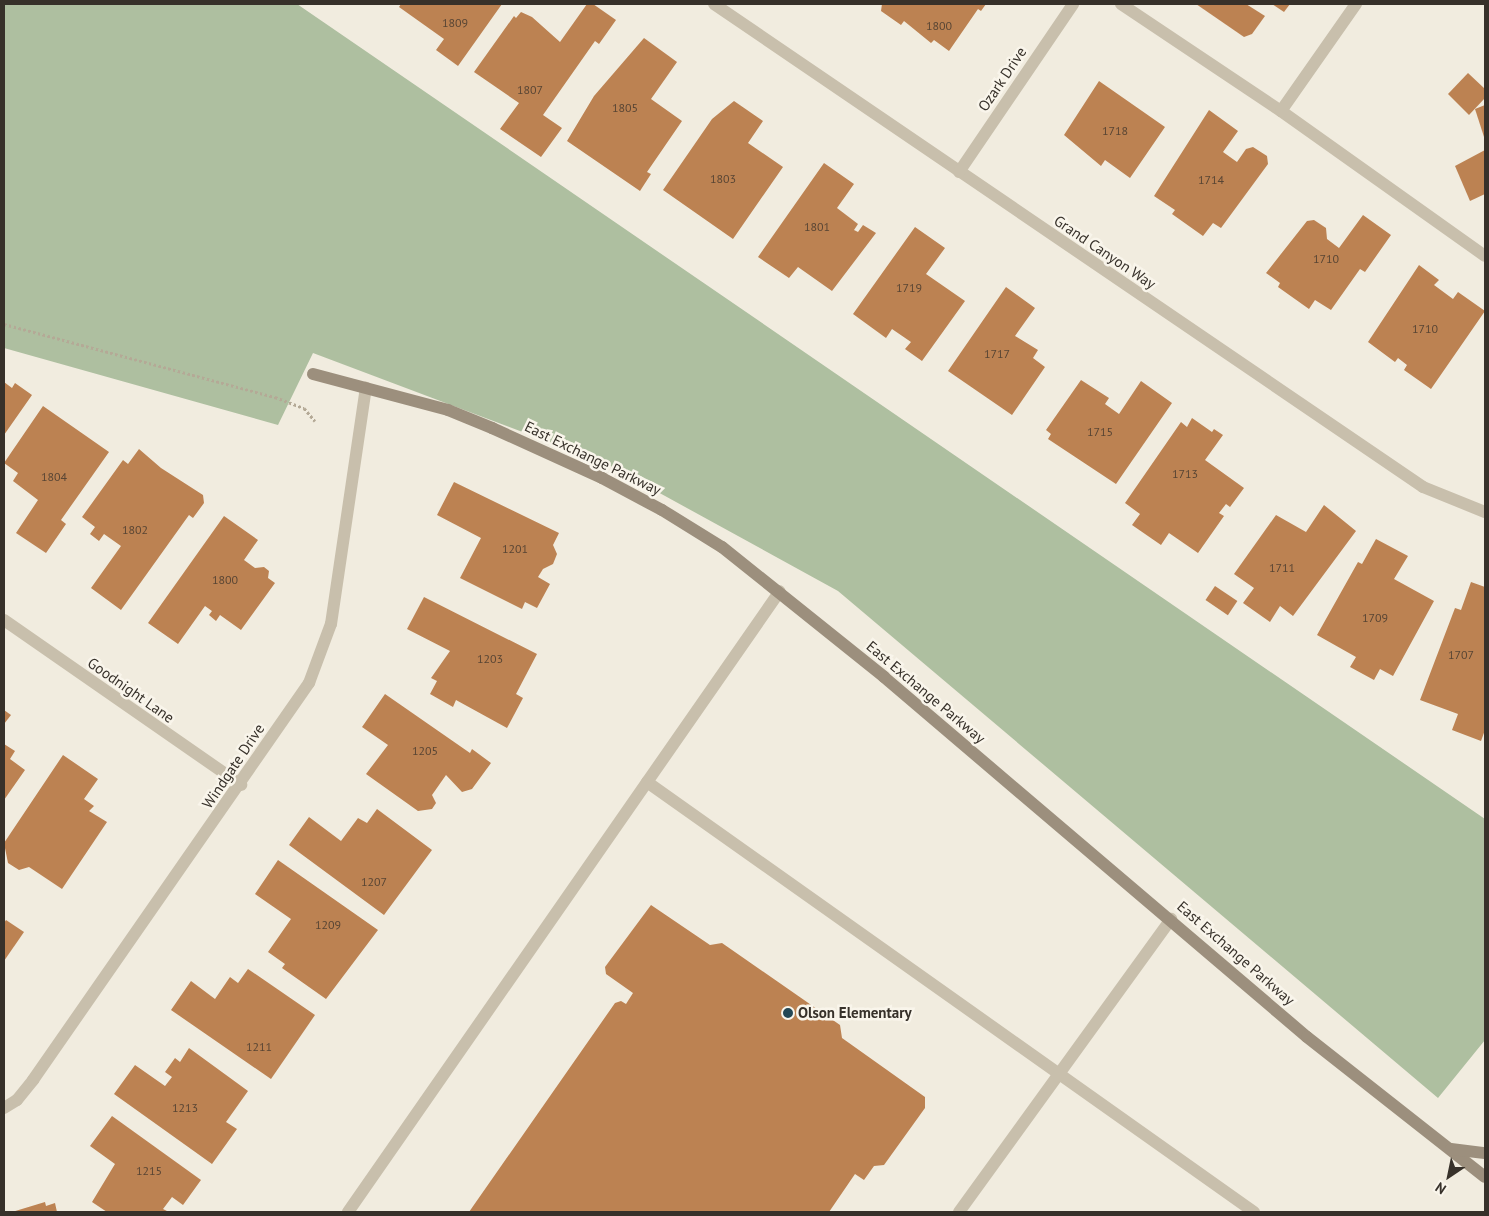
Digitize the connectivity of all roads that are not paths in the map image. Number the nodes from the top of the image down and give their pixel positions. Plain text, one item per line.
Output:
1 (714, 4) edge
2 (1073, 4) edge
3 (1121, 4) edge
4 (1356, 4) edge
5 (1281, 111) junction
6 (959, 172) junction
7 (1485, 256) edge
8 (313, 374) dead end
9 (366, 388) junction
10 (1485, 512) edge
11 (780, 590) junction
12 (4, 620) edge
13 (647, 782) junction
14 (240, 786) junction
15 (1171, 919) junction
16 (1060, 1072) junction
17 (4, 1108) edge
18 (1451, 1149) junction
19 (1485, 1153) edge
20 (1485, 1177) edge
21 (348, 1212) edge
22 (959, 1212) edge
23 (1254, 1212) edge

1 - 6 street, Grand Canyon Way
2 - 6 street, Ozark Drive
3 - 5 street
4 - 5 street
5 - 7 street
6 - 10 street, Grand Canyon Way
8 - 9 street, East Exchange Parkway
9 - 11 street, East Exchange Parkway
9 - 14 street, Windgate Drive
11 - 13 street
11 - 15 street, East Exchange Parkway
12 - 14 street, Goodnight Lane
13 - 16 street
13 - 21 street
14 - 17 street, Windgate Drive
15 - 16 street
15 - 18 street, East Exchange Parkway
16 - 22 street
16 - 23 street
18 - 19 street
18 - 20 street, East Exchange Parkway

